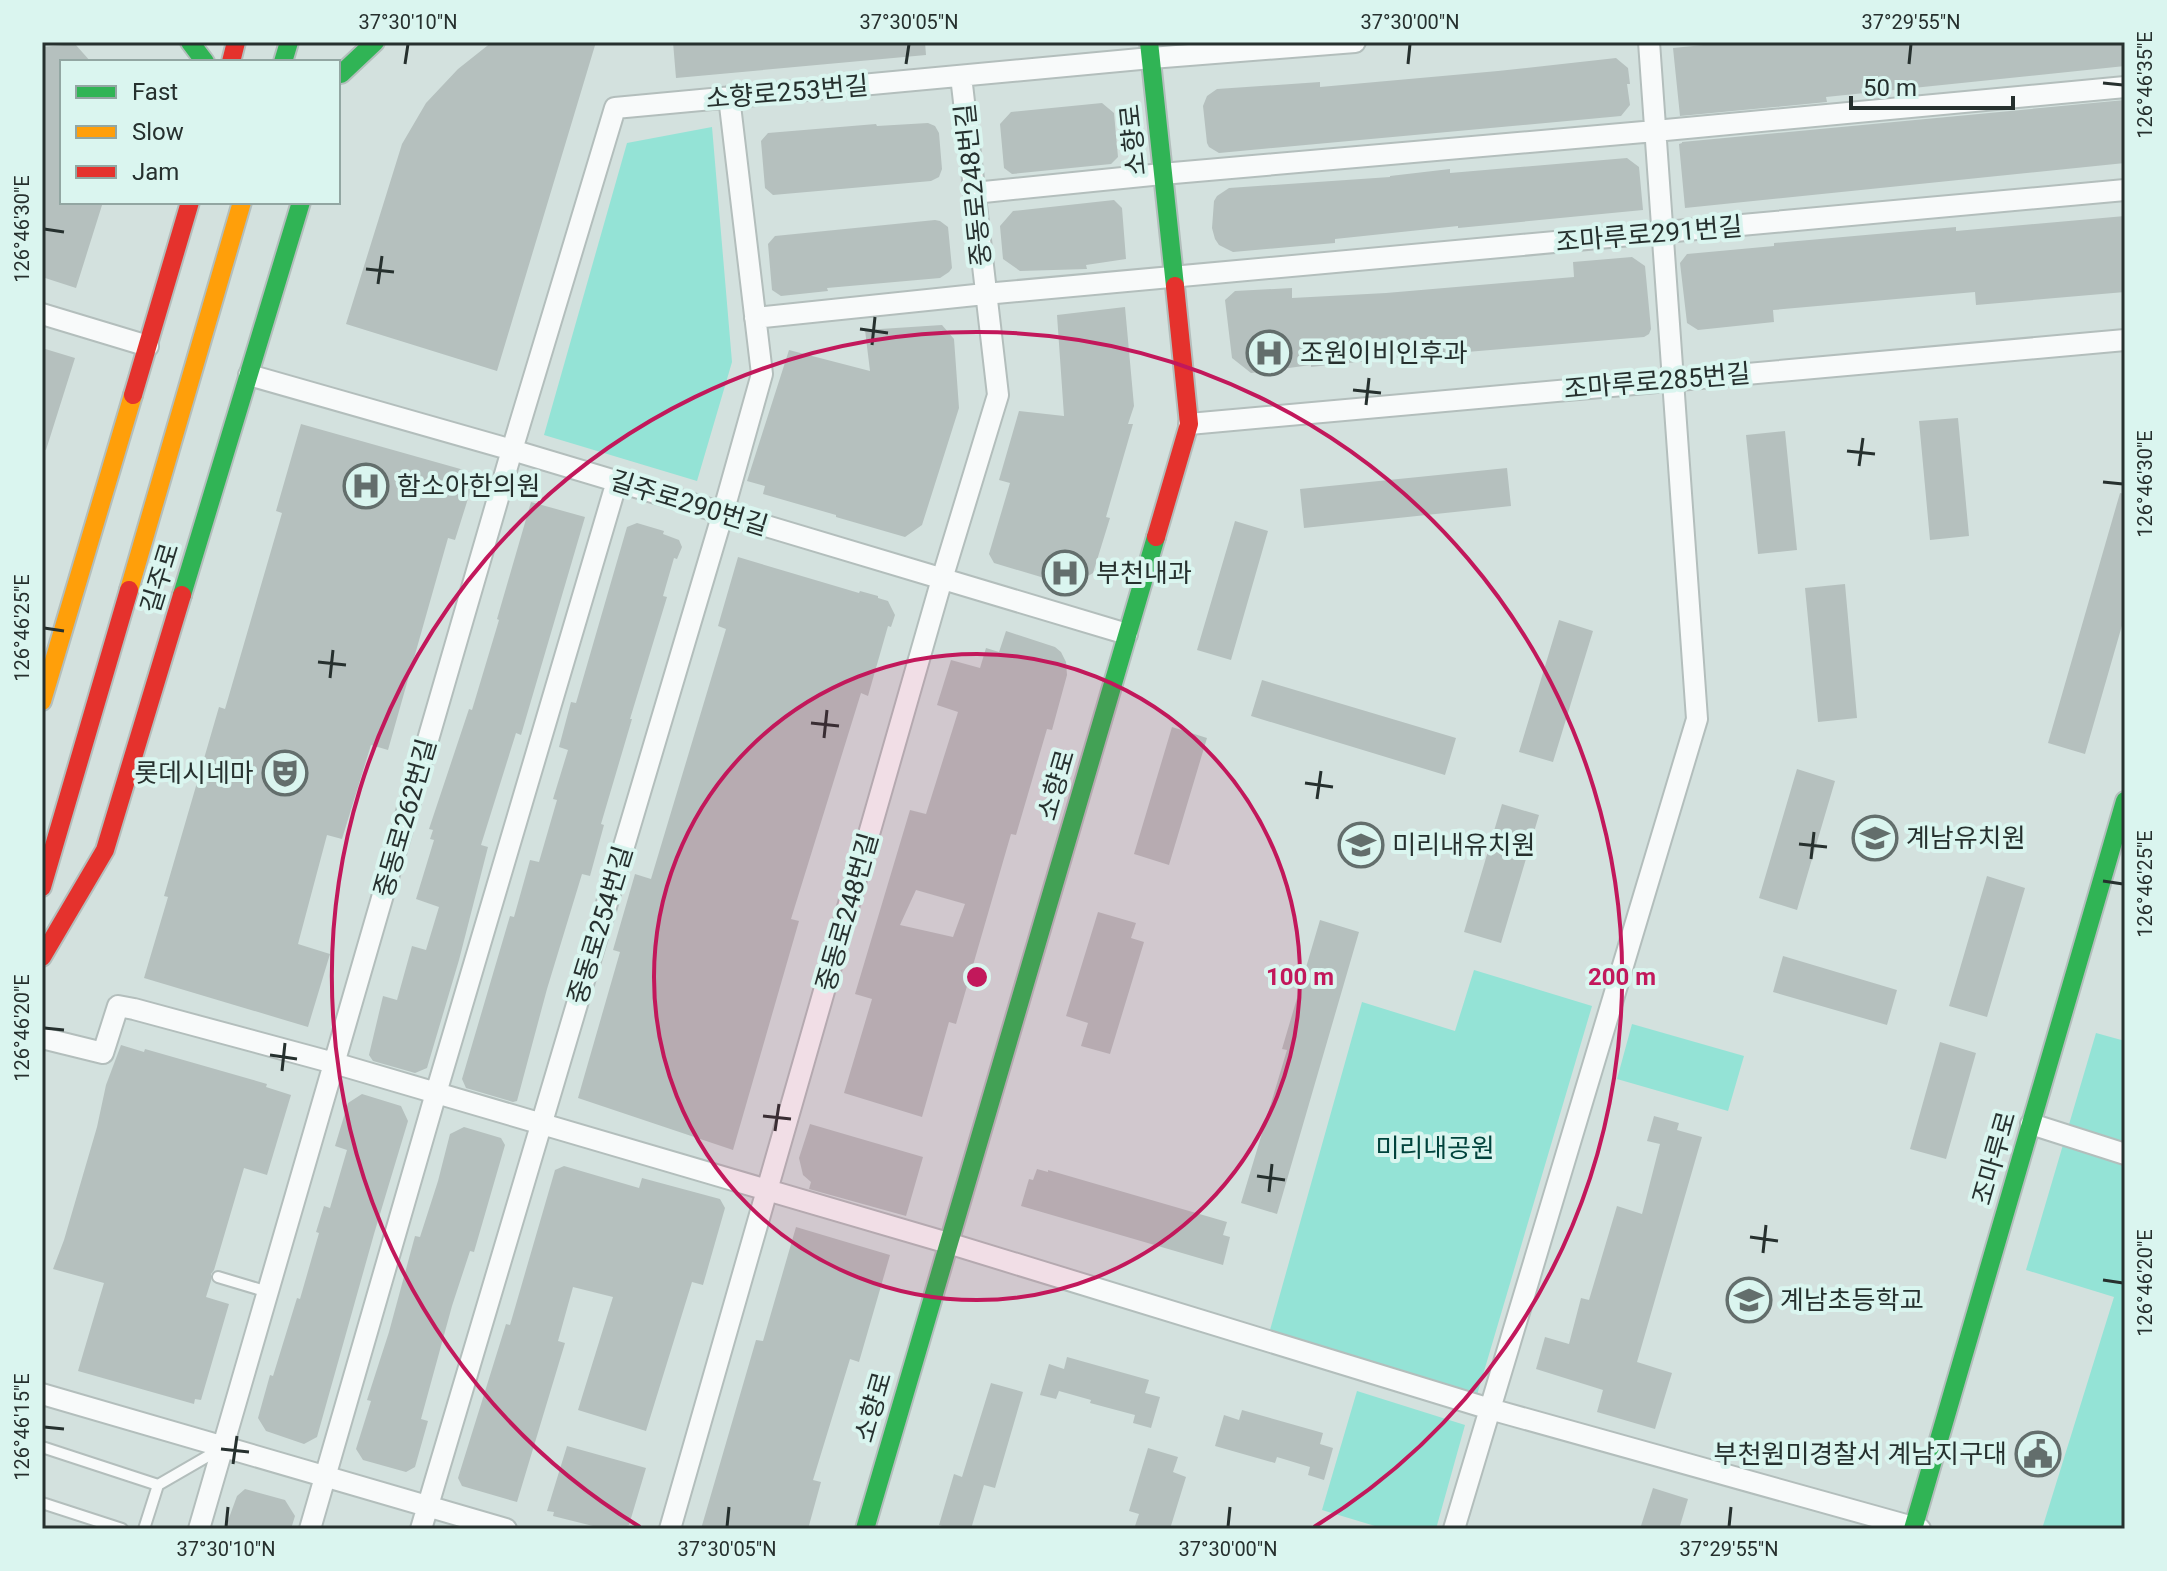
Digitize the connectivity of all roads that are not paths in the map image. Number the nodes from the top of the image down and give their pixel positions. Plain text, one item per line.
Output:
1 (190, 42) edge
2 (349, 42) edge
3 (375, 42) edge
4 (1355, 42) edge
5 (1649, 42) edge
6 (1150, 50) edge
7 (204, 60) edge
8 (961, 76) junction
9 (340, 79) edge
10 (2125, 87) edge
11 (729, 97) junction
12 (615, 108) joint
13 (1655, 131) junction
14 (1162, 174) junction
15 (2125, 190) edge
16 (974, 193) junction
17 (189, 204) edge
18 (241, 204) edge
19 (300, 204) edge
20 (1662, 232) junction
21 (1174, 277) junction
22 (985, 294) junction
23 (42, 314) edge
24 (755, 318) junction
25 (2125, 340) edge
26 (148, 346) junction
27 (249, 375) junction
28 (1673, 380) junction
29 (1189, 424) junction
30 (512, 450) junction
31 (617, 481) junction
32 (723, 513) junction
33 (942, 579) junction
34 (1127, 634) junction
35 (42, 701) edge
36 (2125, 801) edge
37 (42, 887) edge
38 (42, 957) edge
39 (42, 1038) edge
40 (334, 1063) junction
41 (436, 1093) junction
42 (541, 1124) junction
43 (2031, 1124) junction
44 (2125, 1154) edge
45 (767, 1190) junction
46 (948, 1243) junction
47 (218, 1277) dead end
48 (268, 1292) junction
49 (42, 1394) edge
50 (1490, 1409) junction
51 (42, 1447) edge
52 (224, 1447) junction
53 (325, 1478) junction
54 (158, 1485) junction
55 (42, 1503) edge
56 (427, 1506) junction
57 (1915, 1528) edge
58 (122, 1529) edge
59 (144, 1529) edge
60 (199, 1529) edge
61 (310, 1529) edge
62 (421, 1529) edge
63 (506, 1529) edge
64 (670, 1529) edge
65 (865, 1529) edge
66 (1454, 1529) edge

1 - 7 street
2 - 9 street
3 - 9 street
4 - 6 street, 소향로253번길
5 - 13 street
6 - 8 street, 소향로253번길
6 - 14 street, 소향로
8 - 11 street, 소향로253번길
8 - 16 street, 중동로248번길
10 - 13 street
11 - 12 street, 소향로253번길
11 - 24 street, 중동로254번길
12 - 30 street, 중동로262번길
13 - 14 street
13 - 20 street
14 - 16 street
14 - 21 street, 소향로
15 - 20 street, 조마루로291번길
16 - 22 street, 중동로248번길
17 - 26 street
18 - 37 street, 길주로
19 - 27 street, 길주로
20 - 21 street, 조마루로291번길
20 - 28 street
21 - 22 street, 중동로248번길
21 - 29 street, 소향로
22 - 24 street
22 - 33 street, 중동로248번길
23 - 26 street
24 - 32 street, 중동로254번길
25 - 28 street, 조마루로285번길
26 - 35 street
27 - 30 street, 길주로290번길
27 - 38 street, 길주로
28 - 29 street, 조마루로285번길
28 - 50 street
29 - 34 street, 소향로
30 - 31 street, 길주로290번길
30 - 40 street, 중동로262번길
31 - 32 street, 길주로290번길
31 - 41 street
32 - 33 street, 길주로290번길
32 - 42 street, 중동로254번길
33 - 34 street, 길주로290번길
33 - 45 street, 중동로248번길
34 - 46 street, 소향로
36 - 43 street, 조마루로
39 - 40 street
40 - 41 street
40 - 48 street, 중동로262번길
41 - 42 street
41 - 53 street
42 - 45 street
42 - 56 street, 중동로254번길
43 - 44 street
43 - 57 street, 조마루로
45 - 46 street
45 - 64 street, 중동로248번길
46 - 50 street
46 - 65 street, 소향로
47 - 48 lane
48 - 52 street, 중동로262번길
49 - 52 street
50 - 57 street
50 - 66 street
51 - 54 lane
52 - 53 street
52 - 54 lane
52 - 60 street, 중동로262번길
53 - 56 street
53 - 61 street
54 - 59 lane
55 - 58 lane
56 - 62 street, 중동로254번길
56 - 63 street

